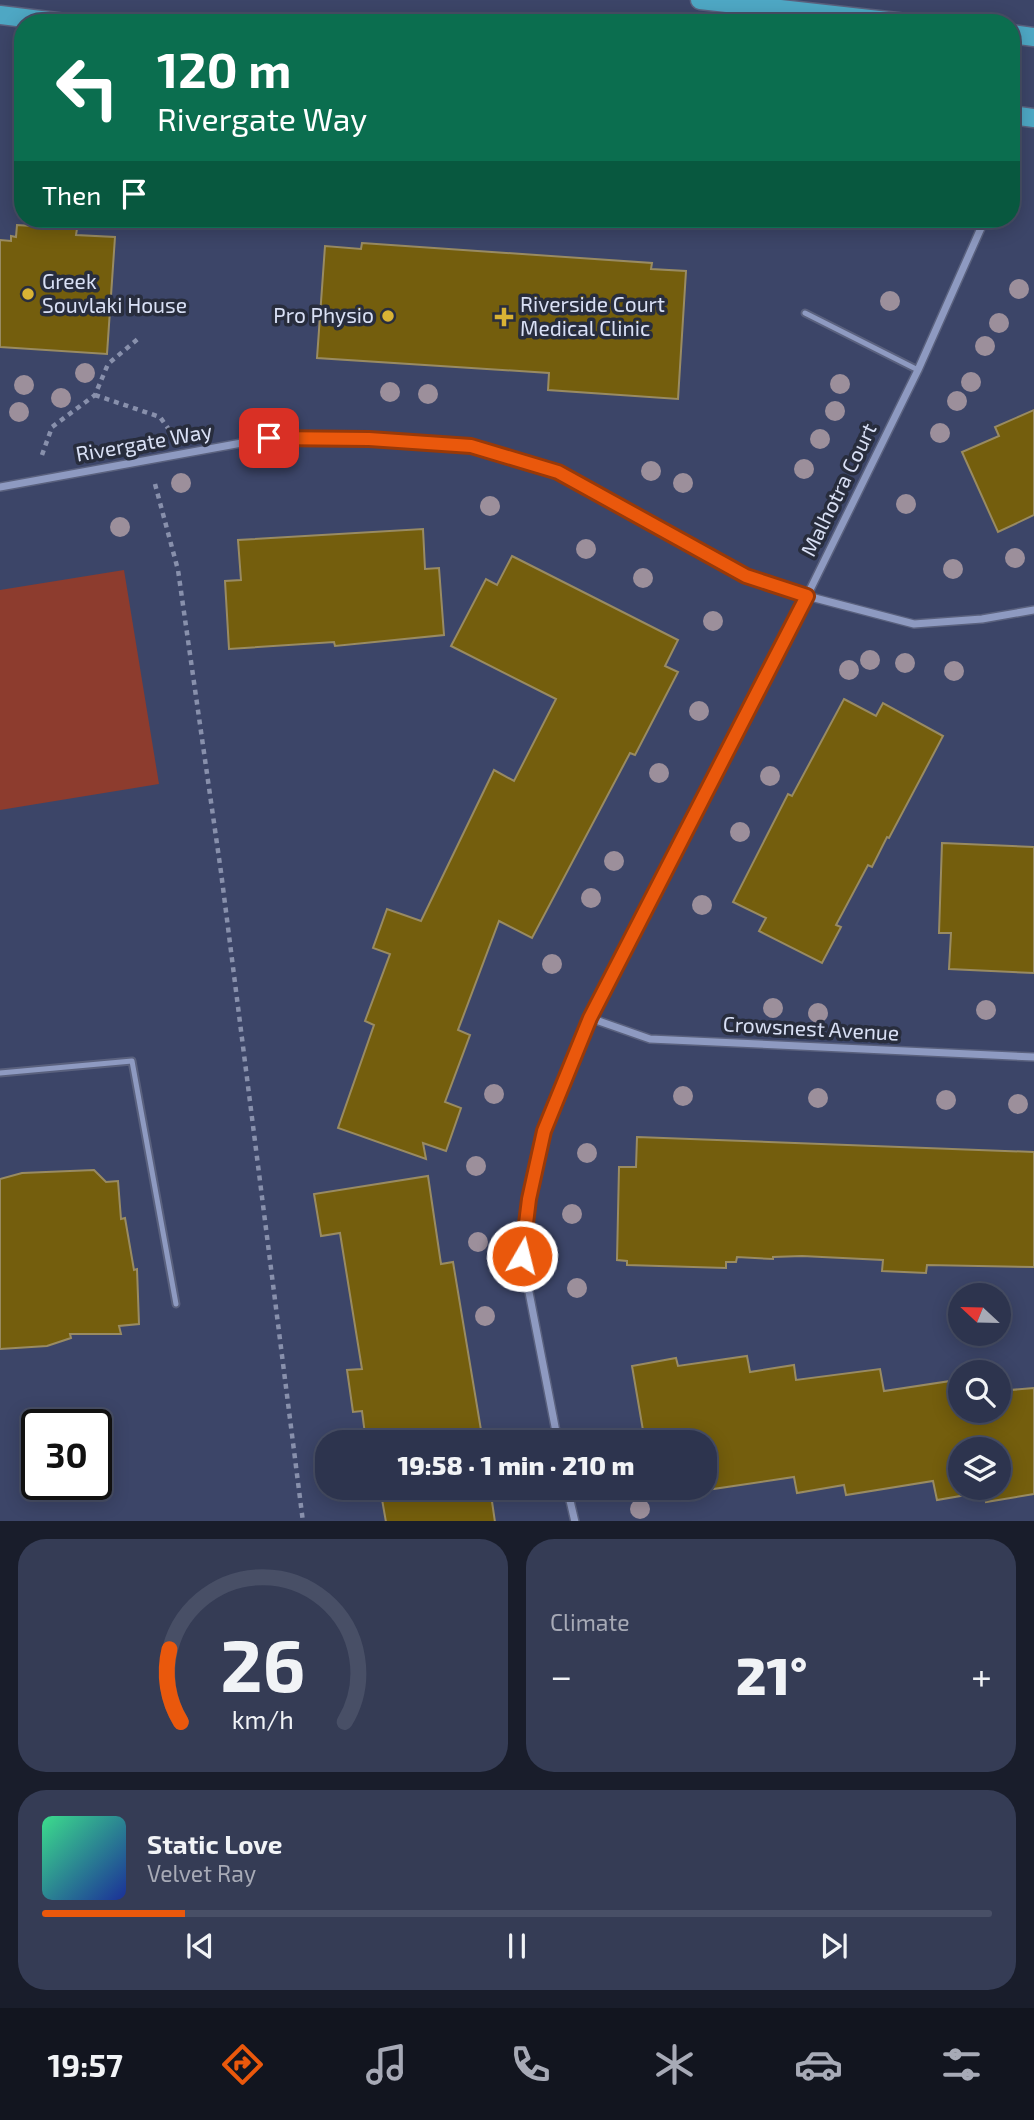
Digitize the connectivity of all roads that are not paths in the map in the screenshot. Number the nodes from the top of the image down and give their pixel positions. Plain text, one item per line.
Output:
1 (699, 0) edge
2 (825, 14) edge
3 (981, 228) edge
4 (805, 313) dead end
5 (918, 370) junction
6 (0, 487) edge
7 (807, 596) junction
8 (1034, 610) edge
9 (590, 1018) junction
10 (1034, 1057) edge
11 (0, 1073) edge
12 (176, 1304) dead end
13 (556, 1430) edge
14 (570, 1500) edge
15 (575, 1521) edge

1 - 2 main road
3 - 5 street, Malhotra Court
4 - 5 lane
5 - 7 street, Malhotra Court
6 - 7 street, Rivergate Way
7 - 8 street
7 - 9 street, Malhotra Court
9 - 10 street, Crowsnest Avenue
9 - 13 street, Malhotra Court
11 - 12 lane
14 - 15 street

